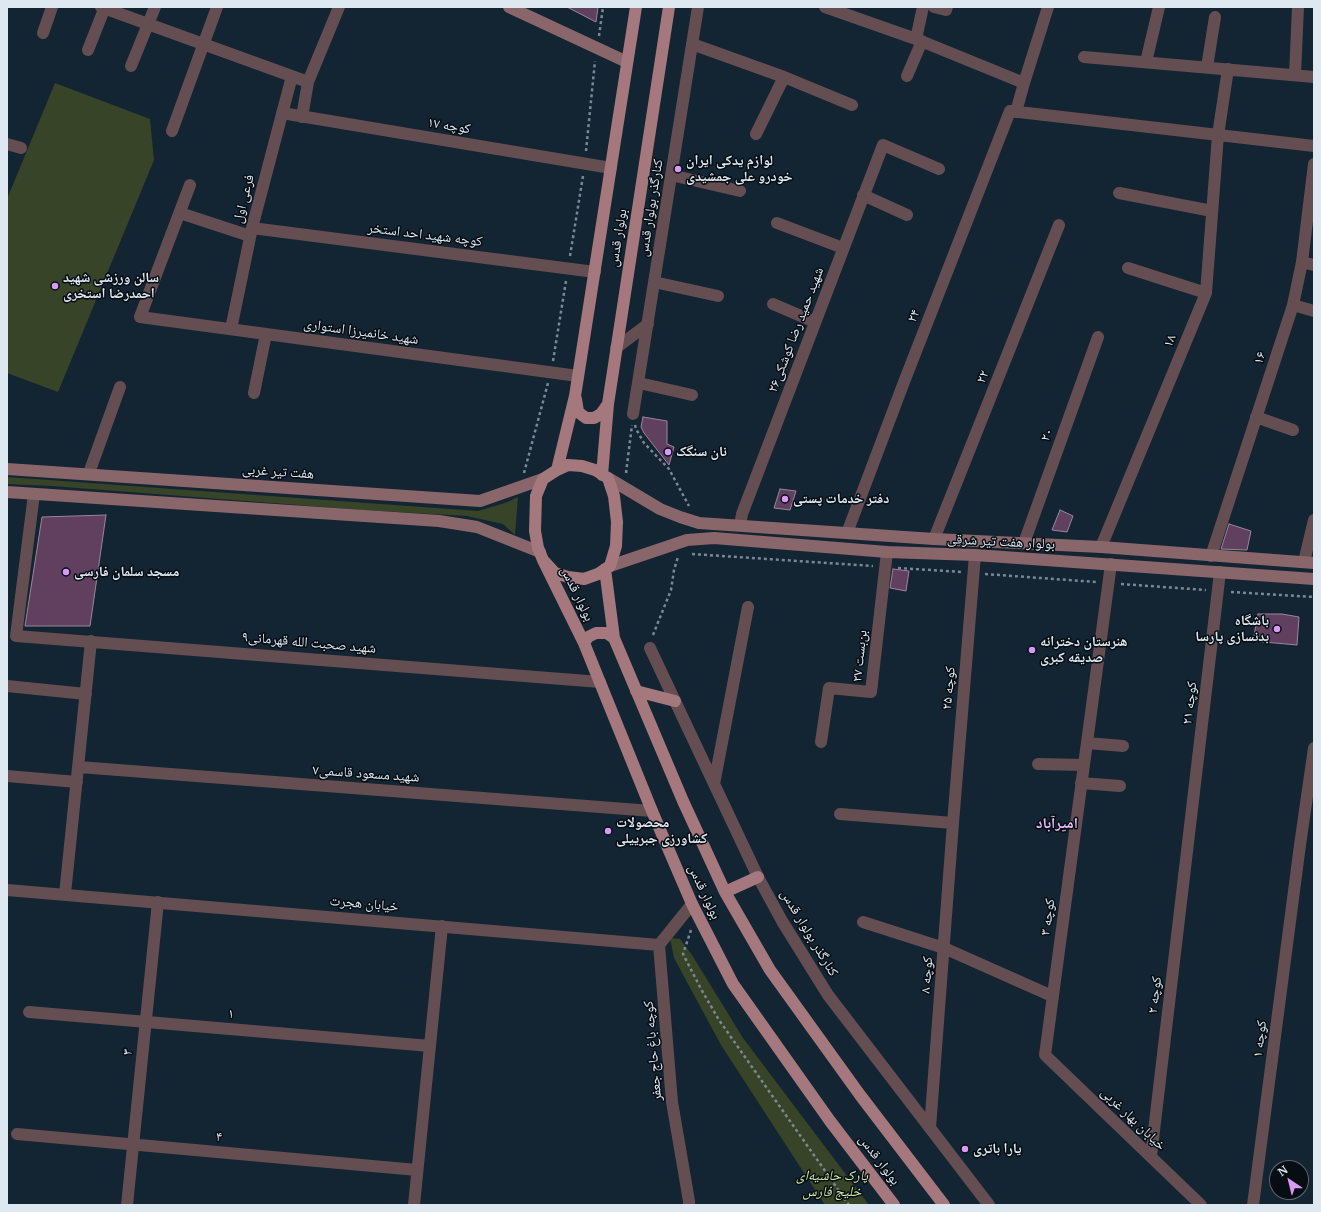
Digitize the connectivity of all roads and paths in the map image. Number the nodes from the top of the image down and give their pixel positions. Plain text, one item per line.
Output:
1 (52, 7) edge
2 (104, 7) edge
3 (154, 7) edge
4 (217, 7) edge
5 (339, 7) edge
6 (509, 7) edge
7 (604, 7) edge
8 (636, 7) edge
9 (669, 7) edge
10 (698, 7) edge
11 (825, 7) edge
12 (923, 7) edge
13 (934, 7) edge
14 (947, 7) edge
15 (1048, 7) edge
16 (1159, 7) edge
17 (1298, 7) edge
18 (1215, 17) dead end
19 (149, 24) junction
20 (43, 33) dead end
21 (919, 40) junction
22 (204, 44) junction
23 (692, 44) junction
24 (597, 48) junction
25 (88, 50) dead end
26 (1084, 57) dead end
27 (628, 62) junction
28 (1146, 62) junction
29 (131, 66) dead end
30 (1207, 67) junction
31 (1228, 69) junction
32 (1295, 75) junction
33 (292, 76) junction
34 (907, 76) dead end
35 (1314, 76) edge
36 (784, 77) junction
37 (308, 82) junction
38 (1024, 83) junction
39 (852, 105) dead end
40 (1013, 112) junction
41 (282, 113) junction
42 (302, 117) junction
43 (172, 131) dead end
44 (756, 134) dead end
45 (1218, 136) junction
46 (7, 144) edge
47 (1314, 146) edge
48 (21, 148) dead end
49 (585, 164) junction
50 (1314, 164) edge
51 (611, 168) junction
52 (939, 170) dead end
53 (671, 175) junction
54 (190, 185) dead end
55 (740, 192) dead end
56 (1119, 193) dead end
57 (863, 195) junction
58 (1312, 195) edge
59 (1212, 211) junction
60 (180, 213) junction
61 (907, 215) dead end
62 (777, 223) dead end
63 (1059, 225) dead end
64 (251, 232) junction
65 (843, 248) junction
66 (1308, 264) edge
67 (1128, 268) dead end
68 (568, 269) junction
69 (594, 272) junction
70 (654, 282) junction
71 (1206, 293) junction
72 (718, 296) dead end
73 (773, 304) dead end
74 (1293, 306) junction
75 (1314, 311) edge
76 (815, 322) junction
77 (648, 324) junction
78 (231, 330) junction
79 (266, 334) junction
80 (1098, 337) dead end
81 (616, 348) junction
82 (551, 373) junction
83 (578, 376) junction
84 (639, 383) junction
85 (120, 387) dead end
86 (254, 393) dead end
87 (692, 395) dead end
88 (575, 396) junction
89 (608, 404) junction
90 (633, 414) joint
91 (1256, 417) junction
92 (1293, 430) dead end
93 (7, 468) edge
94 (557, 470) junction
95 (89, 474) junction
96 (605, 476) junction
97 (543, 479) junction
98 (520, 487) junction
99 (624, 488) junction
100 (7, 492) edge
101 (34, 494) junction
102 (1314, 520) edge
103 (740, 525) junction
104 (847, 533) junction
105 (934, 539) junction
106 (1024, 543) junction
107 (1066, 545) junction
108 (1101, 547) junction
109 (887, 552) junction
110 (975, 555) junction
111 (542, 556) junction
112 (1211, 556) junction
113 (1063, 561) junction
114 (1309, 563) edge
115 (1111, 564) junction
116 (885, 567) junction
117 (607, 568) junction
118 (1220, 572) junction
119 (974, 573) junction
120 (1314, 580) edge
121 (1108, 583) junction
122 (1218, 591) junction
123 (1314, 597) edge
124 (748, 607) dead end
125 (614, 638) junction
126 (91, 641) junction
127 (584, 643) junction
128 (650, 648) joint
129 (600, 682) junction
130 (7, 686) edge
131 (636, 691) junction
132 (86, 694) junction
133 (675, 701) junction
134 (821, 742) dead end
135 (1087, 743) junction
136 (1123, 746) dead end
137 (1314, 748) edge
138 (1038, 764) dead end
139 (1084, 765) junction
140 (78, 767) junction
141 (7, 776) edge
142 (77, 782) junction
143 (1081, 783) junction
144 (714, 784) junction
145 (1120, 786) dead end
146 (652, 811) junction
147 (840, 814) dead end
148 (953, 823) junction
149 (1190, 837) joint
150 (758, 877) junction
151 (7, 890) edge
152 (725, 892) junction
153 (65, 894) junction
154 (158, 902) junction
155 (694, 908) junction
156 (863, 922) dead end
157 (442, 926) junction
158 (659, 944) junction
159 (944, 948) junction
160 (1052, 996) junction
161 (29, 1012) dead end
162 (146, 1022) junction
163 (430, 1046) junction
164 (1045, 1055) joint
165 (930, 1128) junction
166 (17, 1134) dead end
167 (134, 1145) junction
168 (1151, 1156) junction
169 (417, 1170) junction
170 (127, 1205) edge
171 (414, 1205) edge
172 (689, 1205) edge
173 (849, 1205) edge
174 (894, 1205) edge
175 (944, 1205) edge
176 (989, 1205) edge
177 (1201, 1205) edge
178 (1253, 1205) edge

1 - 20 street
2 - 19 street
2 - 25 street
3 - 19 street
4 - 22 street
5 - 37 street
6 - 24 main road
7 - 24 path
8 - 27 main road, بولوار قدس
9 - 81 main road, بولوار قدس
10 - 23 street, کنارگذر بولوار قدس
11 - 21 street
12 - 21 street
13 - 14 street
15 - 38 street, ۲۴
16 - 28 street
17 - 32 street
18 - 30 street
19 - 22 street
19 - 29 street
21 - 34 street
21 - 38 street
22 - 33 street
22 - 43 street
23 - 36 street
23 - 53 street, کنارگذر بولوار قدس
24 - 27 main road
24 - 49 path
26 - 28 street
27 - 51 main road, بولوار قدس
28 - 30 street
30 - 31 street
31 - 32 street
31 - 45 street, ۱۸
32 - 35 street
33 - 37 street
33 - 41 street, فرعی اول
36 - 39 street
36 - 44 street
37 - 42 street
38 - 40 street, ۲۴
40 - 45 street
40 - 104 street, ۲۴
41 - 42 street, کوچه ۱۷
41 - 64 street, فرعی اول
42 - 49 street, کوچه ۱۷
45 - 47 street
45 - 59 street, ۱۸
46 - 48 street
49 - 51 street, کوچه ۱۷
49 - 68 path
50 - 58 street, ۱۶
51 - 69 main road, بولوار قدس
52 - 57 street, شهید حمید رضا کوشکی۲۶
53 - 55 street
53 - 70 street, کنارگذر بولوار قدس
54 - 60 street
56 - 59 street
57 - 61 street
57 - 65 street, شهید حمید رضا کوشکی۲۶
58 - 66 street, ۱۶
59 - 71 street, ۱۸
60 - 64 street, کوچه شهید احد استخر
60 - 78 street, شهید خانمیرزا استواری
62 - 65 street
63 - 105 street, ۲۲
64 - 68 street, کوچه شهید احد استخر
64 - 78 street, فرعی اول
65 - 76 street, شهید حمید رضا کوشکی۲۶
66 - 74 street, ۱۶
67 - 71 street
68 - 69 street, کوچه شهید احد استخر
68 - 82 path
69 - 83 main road, بولوار قدس
70 - 72 street
70 - 77 street, کنارگذر بولوار قدس
71 - 108 street, ۱۸
73 - 76 street
74 - 75 street
74 - 91 street, ۱۶
76 - 103 street, شهید حمید رضا کوشکی۲۶
77 - 81 street
77 - 84 street, کنارگذر بولوار قدس
78 - 79 street, شهید خانمیرزا استواری
79 - 82 street, شهید خانمیرزا استواری
79 - 86 street
80 - 106 street, ۲۰
81 - 89 main road, بولوار قدس
82 - 83 street, شهید خانمیرزا استواری
82 - 98 path
83 - 88 main road, بولوار قدس
84 - 87 street
84 - 90 street, کنارگذر بولوار قدس
85 - 95 street
88 - 89 main road
88 - 94 main road, بولوار قدس
89 - 96 main road, بولوار قدس
90 - 99 path
91 - 92 street
91 - 112 street, ۱۶
93 - 95 main road, هفت تیر غربی
94 - 96 main road
94 - 97 main road
95 - 98 main road, هفت تیر غربی
96 - 99 main road, بولوار هفت تیر شرقی
96 - 117 main road
97 - 98 main road, هفت تیر غربی
97 - 111 main road
99 - 103 main road, بولوار هفت تیر شرقی
100 - 101 main road
101 - 111 main road
101 - 126 street, شهید صحبت الله قهرمانی۹
102 - 114 street
103 - 104 main road, بولوار هفت تیر شرقی
104 - 105 main road, بولوار هفت تیر شرقی
105 - 106 main road, بولوار هفت تیر شرقی
106 - 107 main road, بولوار هفت تیر شرقی
107 - 108 main road, بولوار هفت تیر شرقی
107 - 113 main road
108 - 112 main road, بولوار هفت تیر شرقی
109 - 110 main road, بولوار هفت تیر شرقی
109 - 116 street, بن‌بست ۲۷
109 - 117 main road, بولوار هفت تیر شرقی
110 - 113 main road, بولوار هفت تیر شرقی
110 - 119 street, کوچه ۲۵
111 - 117 main road
111 - 127 main road, بولوار قدس
112 - 114 main road, بولوار هفت تیر شرقی
113 - 115 main road, بولوار هفت تیر شرقی
115 - 118 main road, بولوار هفت تیر شرقی
115 - 121 street, کوچه ۳
116 - 119 path
116 - 128 path
116 - 134 street, بن‌بست ۲۷
117 - 125 main road, بولوار قدس
118 - 120 main road, بولوار هفت تیر شرقی
118 - 122 street, کوچه ۲۱
119 - 121 path
119 - 148 street, کوچه ۲۵
121 - 122 path
121 - 135 street, کوچه ۳
122 - 123 path
122 - 149 street, کوچه ۲۱
124 - 144 street
125 - 127 main road
125 - 131 main road, بولوار قدس
126 - 129 street, شهید صحبت الله قهرمانی۹
126 - 132 street
127 - 129 main road, بولوار قدس
128 - 133 street, کنارگذر بولوار قدس
129 - 146 main road, بولوار قدس
130 - 132 street
131 - 133 main road
131 - 152 main road, بولوار قدس
132 - 140 street
133 - 144 street, کنارگذر بولوار قدس
135 - 136 street
135 - 139 street, کوچه ۳
137 - 178 street, کوچه ۱
138 - 139 street
139 - 143 street, کوچه ۳
140 - 142 street
140 - 146 street, شهید مسعود قاسمی۷
141 - 142 street
142 - 153 street
143 - 145 street
143 - 160 street, کوچه ۳
144 - 150 street, کنارگذر بولوار قدس
146 - 155 main road, بولوار قدس
147 - 148 street
148 - 159 street, کوچه ۸
149 - 168 street, کوچه ۲
150 - 152 main road
150 - 165 street, کنارگذر بولوار قدس
151 - 153 street, خیابان هجرت
152 - 175 main road, بولوار قدس
153 - 154 street, خیابان هجرت
154 - 157 street, خیابان هجرت
154 - 162 street, ۳
155 - 158 street
155 - 173 path
155 - 174 main road, بولوار قدس
156 - 159 street
157 - 158 street, خیابان هجرت
157 - 163 street
158 - 172 street, کوچه باغ حاج جعفر
159 - 160 street
159 - 165 street, کوچه ۸
160 - 164 street, کوچه ۳
161 - 162 street, ۱
162 - 163 street, ۱
162 - 167 street, ۳
163 - 169 street
164 - 168 street, خیابان بهار غربی
165 - 176 street, کنارگذر بولوار قدس
166 - 167 street, ۴
167 - 169 street, ۴
167 - 170 street, ۳
168 - 177 street, خیابان بهار غربی
169 - 171 street

